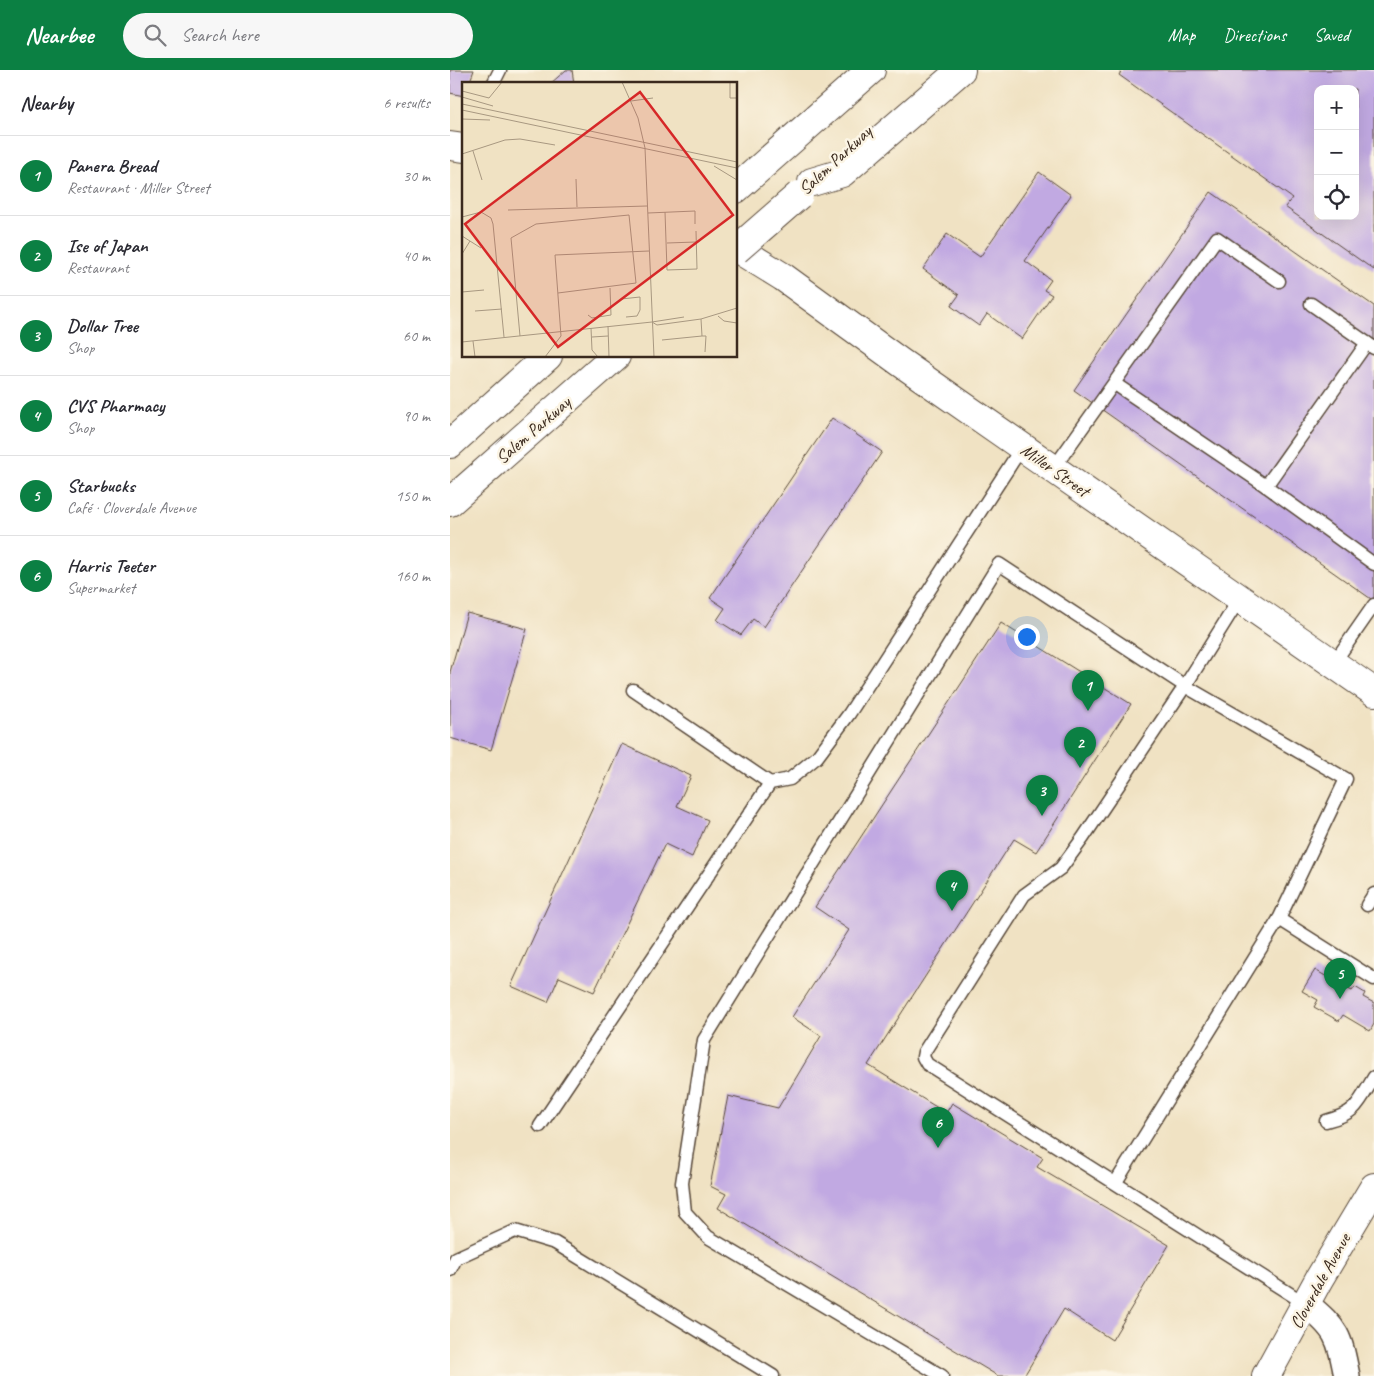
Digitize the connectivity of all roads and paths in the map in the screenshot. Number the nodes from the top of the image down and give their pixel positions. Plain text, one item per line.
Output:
1 (500, 70) edge
2 (871, 70) edge
3 (934, 70) edge
4 (961, 70) edge
5 (494, 82) edge
6 (738, 187) edge
7 (806, 188) junction
8 (738, 247) edge
9 (738, 250) edge
10 (1279, 281) dead end
11 (1311, 304) dead end
12 (1371, 346) edge
13 (546, 358) edge
14 (614, 358) edge
15 (1115, 384) junction
16 (450, 444) edge
17 (1022, 447) junction
18 (1053, 468) junction
19 (1266, 486) junction
20 (450, 502) edge
21 (1374, 564) edge
22 (1240, 598) junction
23 (1374, 605) edge
24 (1334, 664) junction
25 (1185, 686) junction
26 (633, 690) dead end
27 (1374, 692) edge
28 (770, 783) junction
29 (1278, 919) junction
30 (1374, 979) edge
31 (1374, 1078) edge
32 (1326, 1121) dead end
33 (540, 1126) dead end
34 (1116, 1182) junction
35 (1374, 1187) edge
36 (450, 1270) edge
37 (1306, 1304) junction
38 (773, 1376) edge
39 (942, 1376) edge
40 (1266, 1376) edge
41 (1348, 1376) edge

1 - 5 lane
2 - 6 main road
3 - 7 main road, Salem Parkway
4 - 7 main road
7 - 8 main road, Salem Parkway, bridge
9 - 17 main road, Miller Street
10 - 15 lane
11 - 12 lane
12 - 19 lane
13 - 16 main road
14 - 20 main road, Salem Parkway
15 - 18 lane
15 - 19 lane
17 - 18 main road, Miller Street
17 - 28 lane
18 - 22 main road, Miller Street
19 - 21 lane
22 - 24 main road, Miller Street
22 - 25 lane
23 - 24 lane
24 - 27 main road, Miller Street
25 - 29 lane
25 - 34 lane
25 - 39 lane
26 - 28 lane
28 - 33 lane
29 - 30 lane
29 - 34 lane
31 - 32 lane
34 - 37 lane
35 - 37 main road, Cloverdale Avenue
36 - 38 lane
37 - 40 main road, Cloverdale Avenue
37 - 41 street

